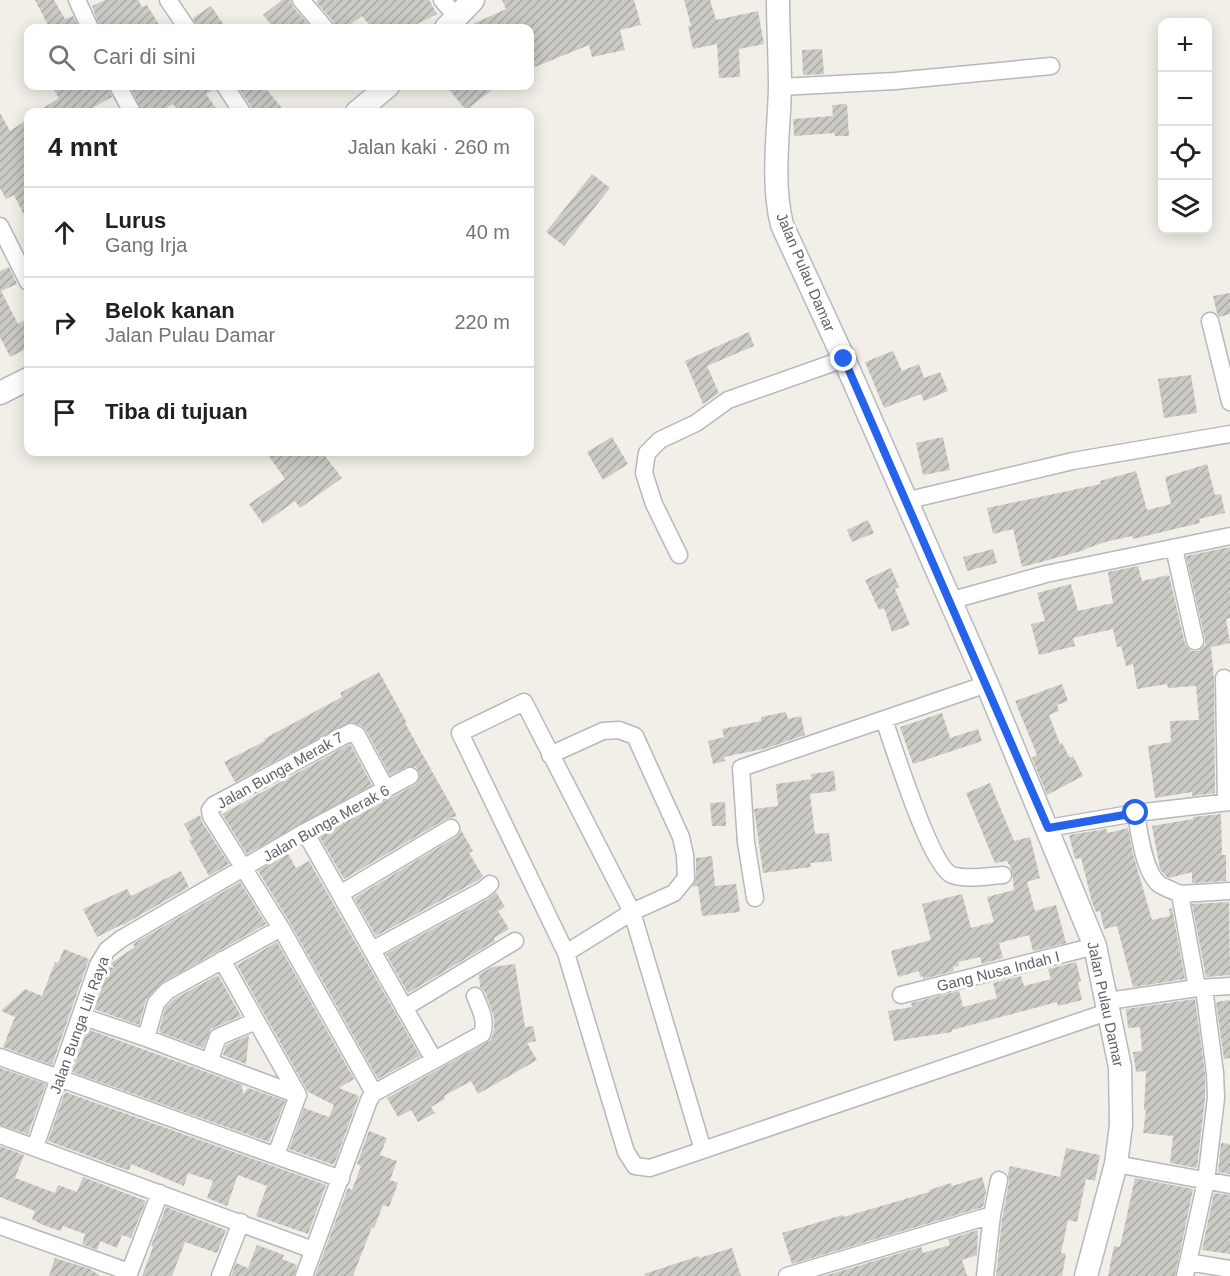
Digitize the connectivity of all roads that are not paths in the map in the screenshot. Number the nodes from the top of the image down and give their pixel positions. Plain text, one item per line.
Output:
1 (77, 0) edge
2 (168, 0) edge
3 (301, 0) edge
4 (442, 0) edge
5 (473, 0) edge
6 (778, 0) edge
7 (452, 23) edge
8 (88, 24) edge
9 (184, 24) edge
10 (322, 24) edge
11 (1051, 66) dead end
12 (780, 87) junction
13 (120, 90) edge
14 (228, 90) edge
15 (378, 90) edge
16 (130, 108) edge
17 (239, 108) edge
18 (361, 108) edge
19 (0, 226) edge
20 (24, 274) edge
21 (1210, 321) dead end
22 (844, 359) junction
23 (24, 381) edge
24 (0, 393) edge
25 (1230, 402) edge
26 (1230, 434) edge
27 (905, 501) junction
28 (1230, 536) edge
29 (1174, 548) junction
30 (679, 555) dead end
31 (949, 601) junction
32 (1195, 641) dead end
33 (1224, 678) dead end
34 (987, 684) junction
35 (884, 720) junction
36 (550, 755) junction
37 (410, 777) dead end
38 (386, 789) junction
39 (1228, 802) edge
40 (1136, 813) junction
41 (451, 828) dead end
42 (1048, 828) junction
43 (305, 832) junction
44 (243, 869) junction
45 (1003, 875) dead end
46 (490, 884) dead end
47 (1230, 891) edge
48 (340, 894) junction
49 (1180, 894) junction
50 (755, 898) dead end
51 (632, 912) junction
52 (281, 928) junction
53 (515, 941) dead end
54 (1095, 946) junction
55 (372, 950) junction
56 (566, 953) junction
57 (222, 960) junction
58 (1230, 986) edge
59 (1200, 988) junction
60 (901, 995) dead end
61 (475, 996) dead end
62 (1109, 1006) junction
63 (405, 1008) junction
64 (81, 1016) junction
65 (256, 1021) junction
66 (146, 1038) junction
67 (0, 1057) edge
68 (434, 1060) junction
69 (209, 1062) junction
70 (59, 1078) junction
71 (374, 1093) junction
72 (298, 1095) junction
73 (0, 1135) edge
74 (35, 1147) junction
75 (704, 1150) junction
76 (276, 1155) junction
77 (1116, 1164) junction
78 (341, 1179) junction
79 (999, 1180) dead end
80 (1206, 1181) junction
81 (1230, 1185) edge
82 (160, 1192) junction
83 (992, 1215) junction
84 (241, 1222) junction
85 (0, 1226) edge
86 (313, 1250) junction
87 (1187, 1269) edge
88 (1230, 1269) edge
89 (128, 1274) edge
90 (220, 1276) edge
91 (304, 1276) edge
92 (787, 1276) edge
93 (985, 1276) edge
94 (1086, 1276) edge

1 - 8 street
2 - 9 street
3 - 10 street
4 - 7 street
5 - 7 street
6 - 12 street, Jalan Pulau Damar
11 - 12 street
12 - 22 street, Jalan Pulau Damar
13 - 16 street
14 - 17 street
15 - 18 street
19 - 20 street
21 - 25 street
22 - 27 street, Jalan Pulau Damar
22 - 30 street
23 - 24 street
26 - 27 street
27 - 31 street, Jalan Pulau Damar
28 - 29 street
29 - 31 street
29 - 32 street
31 - 34 street, Jalan Pulau Damar
33 - 39 street
34 - 35 street
34 - 42 street, Jalan Pulau Damar
35 - 45 street
35 - 50 street
36 - 51 street
36 - 51 street
36 - 56 street
37 - 38 street, Jalan Bunga Merak 6
38 - 43 street, Jalan Bunga Merak 6
38 - 44 street, Jalan Bunga Merak 7
39 - 40 street
40 - 42 street
40 - 49 street
41 - 48 street
42 - 54 street, Jalan Pulau Damar
43 - 44 street, Jalan Bunga Merak 6
43 - 48 street
44 - 52 street
44 - 64 street, Jalan Bunga Lili Raya
46 - 55 street
47 - 49 street
48 - 55 street
49 - 59 street
51 - 56 street
51 - 75 street
52 - 57 street
52 - 71 street
53 - 63 street
54 - 60 street, Gang Nusa Indah I
54 - 62 street, Jalan Pulau Damar
55 - 63 street
56 - 75 street
57 - 65 street
57 - 66 street
58 - 59 street
59 - 62 street
59 - 80 street
61 - 68 street
62 - 75 street
62 - 77 street, Jalan Pulau Damar
63 - 68 street
64 - 66 street
64 - 70 street, Jalan Bunga Lili Raya
65 - 69 street
65 - 72 street
66 - 69 street
67 - 70 street
68 - 71 street
69 - 72 street
70 - 74 street, Jalan Bunga Lili Raya
70 - 76 street
71 - 78 street
72 - 76 street
73 - 74 street
74 - 82 street
76 - 78 street
77 - 80 street
77 - 94 street, Jalan Pulau Damar
78 - 86 street
79 - 83 street
80 - 81 street
80 - 87 street
82 - 84 street
82 - 89 street
83 - 92 street
83 - 93 street
84 - 86 street
84 - 90 street
85 - 89 street
86 - 91 street
87 - 88 street

